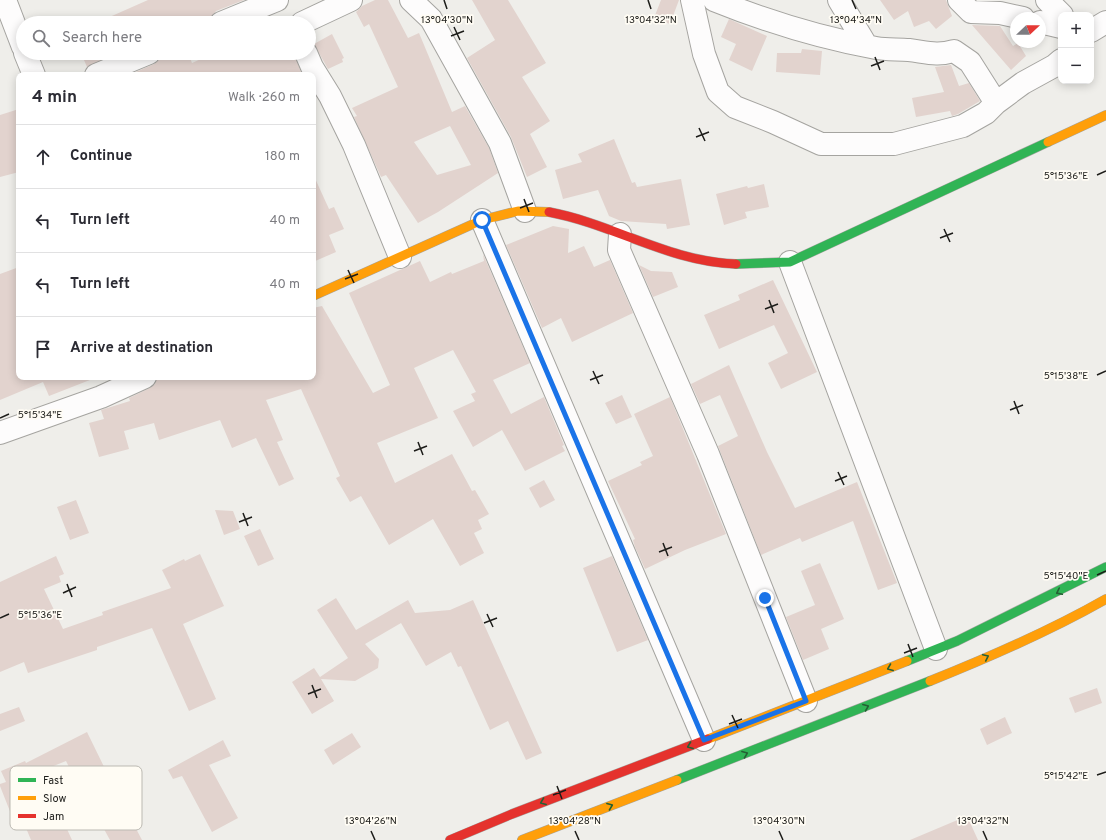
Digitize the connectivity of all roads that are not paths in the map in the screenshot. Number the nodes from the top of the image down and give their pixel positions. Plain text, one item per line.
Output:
1 (5, 0) edge
2 (277, 0) edge
3 (285, 0) edge
4 (351, 0) edge
5 (411, 0) edge
6 (692, 0) edge
7 (714, 0) edge
8 (839, 0) edge
9 (959, 0) edge
10 (1047, 0) edge
11 (1059, 12) edge
12 (1010, 15) edge
13 (238, 16) edge
14 (291, 16) edge
15 (316, 16) edge
16 (1106, 22) edge
17 (1046, 23) edge
18 (1058, 26) edge
19 (16, 29) edge
20 (1094, 30) edge
21 (866, 45) junction
22 (28, 60) edge
23 (132, 60) edge
24 (309, 60) edge
25 (1058, 63) edge
26 (33, 72) edge
27 (103, 72) edge
28 (315, 72) edge
29 (316, 73) edge
30 (996, 102) junction
31 (1106, 114) edge
32 (525, 211) junction
33 (482, 220) junction
34 (620, 234) junction
35 (400, 256) junction
36 (790, 262) junction
37 (316, 295) edge
38 (138, 380) edge
39 (0, 433) edge
40 (1106, 567) edge
41 (1106, 599) edge
42 (936, 649) junction
43 (806, 701) junction
44 (704, 740) junction
45 (450, 840) edge
46 (522, 840) edge

1 - 19 street
2 - 13 street
3 - 14 street
4 - 15 street
5 - 32 street
6 - 30 street
7 - 21 street
8 - 21 street
9 - 12 street
10 - 11 street
16 - 20 street
17 - 18 street
21 - 30 street
22 - 26 street
23 - 27 street
24 - 28 street
25 - 30 street
29 - 35 street
31 - 36 main road
32 - 33 main road
32 - 34 main road
33 - 35 main road
33 - 44 street
34 - 36 main road
34 - 43 street
35 - 37 main road
36 - 42 street
38 - 39 street
40 -> 42 main road
46 -> 41 main road
42 -> 43 main road
43 - 44 main road
44 -> 45 main road

